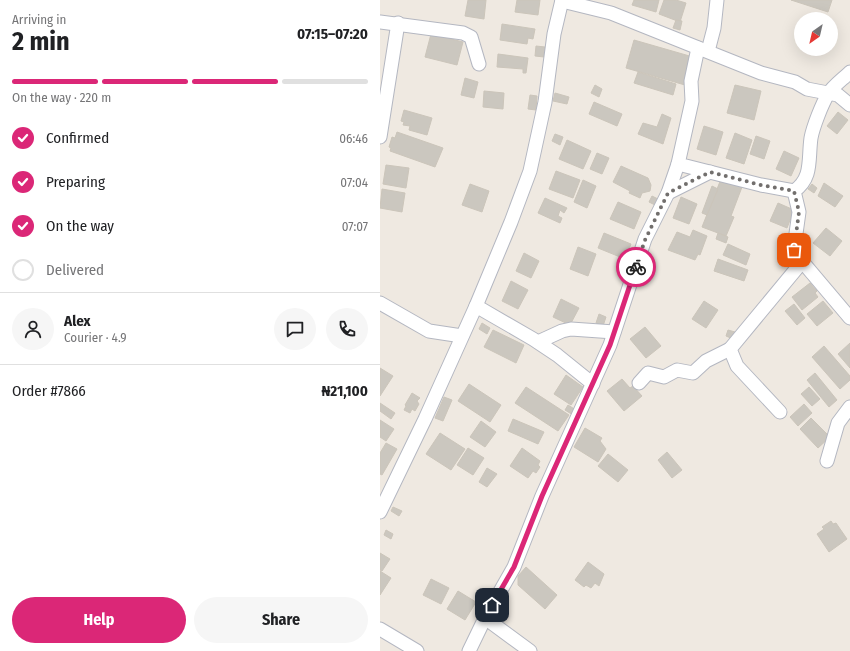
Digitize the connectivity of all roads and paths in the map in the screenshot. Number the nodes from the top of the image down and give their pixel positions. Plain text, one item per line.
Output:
1 (717, 0) edge
2 (562, 1) edge
3 (380, 22) edge
4 (398, 23) junction
5 (703, 50) junction
6 (479, 64) dead end
7 (850, 72) edge
8 (828, 94) junction
9 (850, 105) edge
10 (380, 137) edge
11 (678, 164) junction
12 (710, 172) junction
13 (794, 191) junction
14 (668, 193) junction
15 (802, 262) junction
16 (380, 303) edge
17 (476, 306) junction
18 (850, 318) edge
19 (614, 332) junction
20 (462, 336) junction
21 (538, 342) junction
22 (730, 349) junction
23 (639, 383) dead end
24 (593, 384) junction
25 (850, 407) edge
26 (780, 412) dead end
27 (827, 461) dead end
28 (380, 512) edge
29 (485, 618) junction
30 (380, 629) edge
31 (418, 651) edge
32 (469, 651) edge
33 (530, 651) edge

1 - 5 street
2 - 5 street
2 - 17 street
3 - 4 street
4 - 6 street
4 - 10 street
5 - 8 street
5 - 11 street
7 - 8 street
8 - 9 street
8 - 13 street
11 - 12 street
11 - 14 street
12 - 13 street
12 - 14 street
13 - 15 street
14 - 19 street
15 - 18 street
15 - 22 street
16 - 20 street
17 - 20 street
17 - 21 street
19 - 21 street
19 - 24 street
20 - 28 street
21 - 24 street
22 - 23 street
22 - 26 street
24 - 29 street
25 - 27 street
29 - 32 street
29 - 33 street
30 - 31 street

